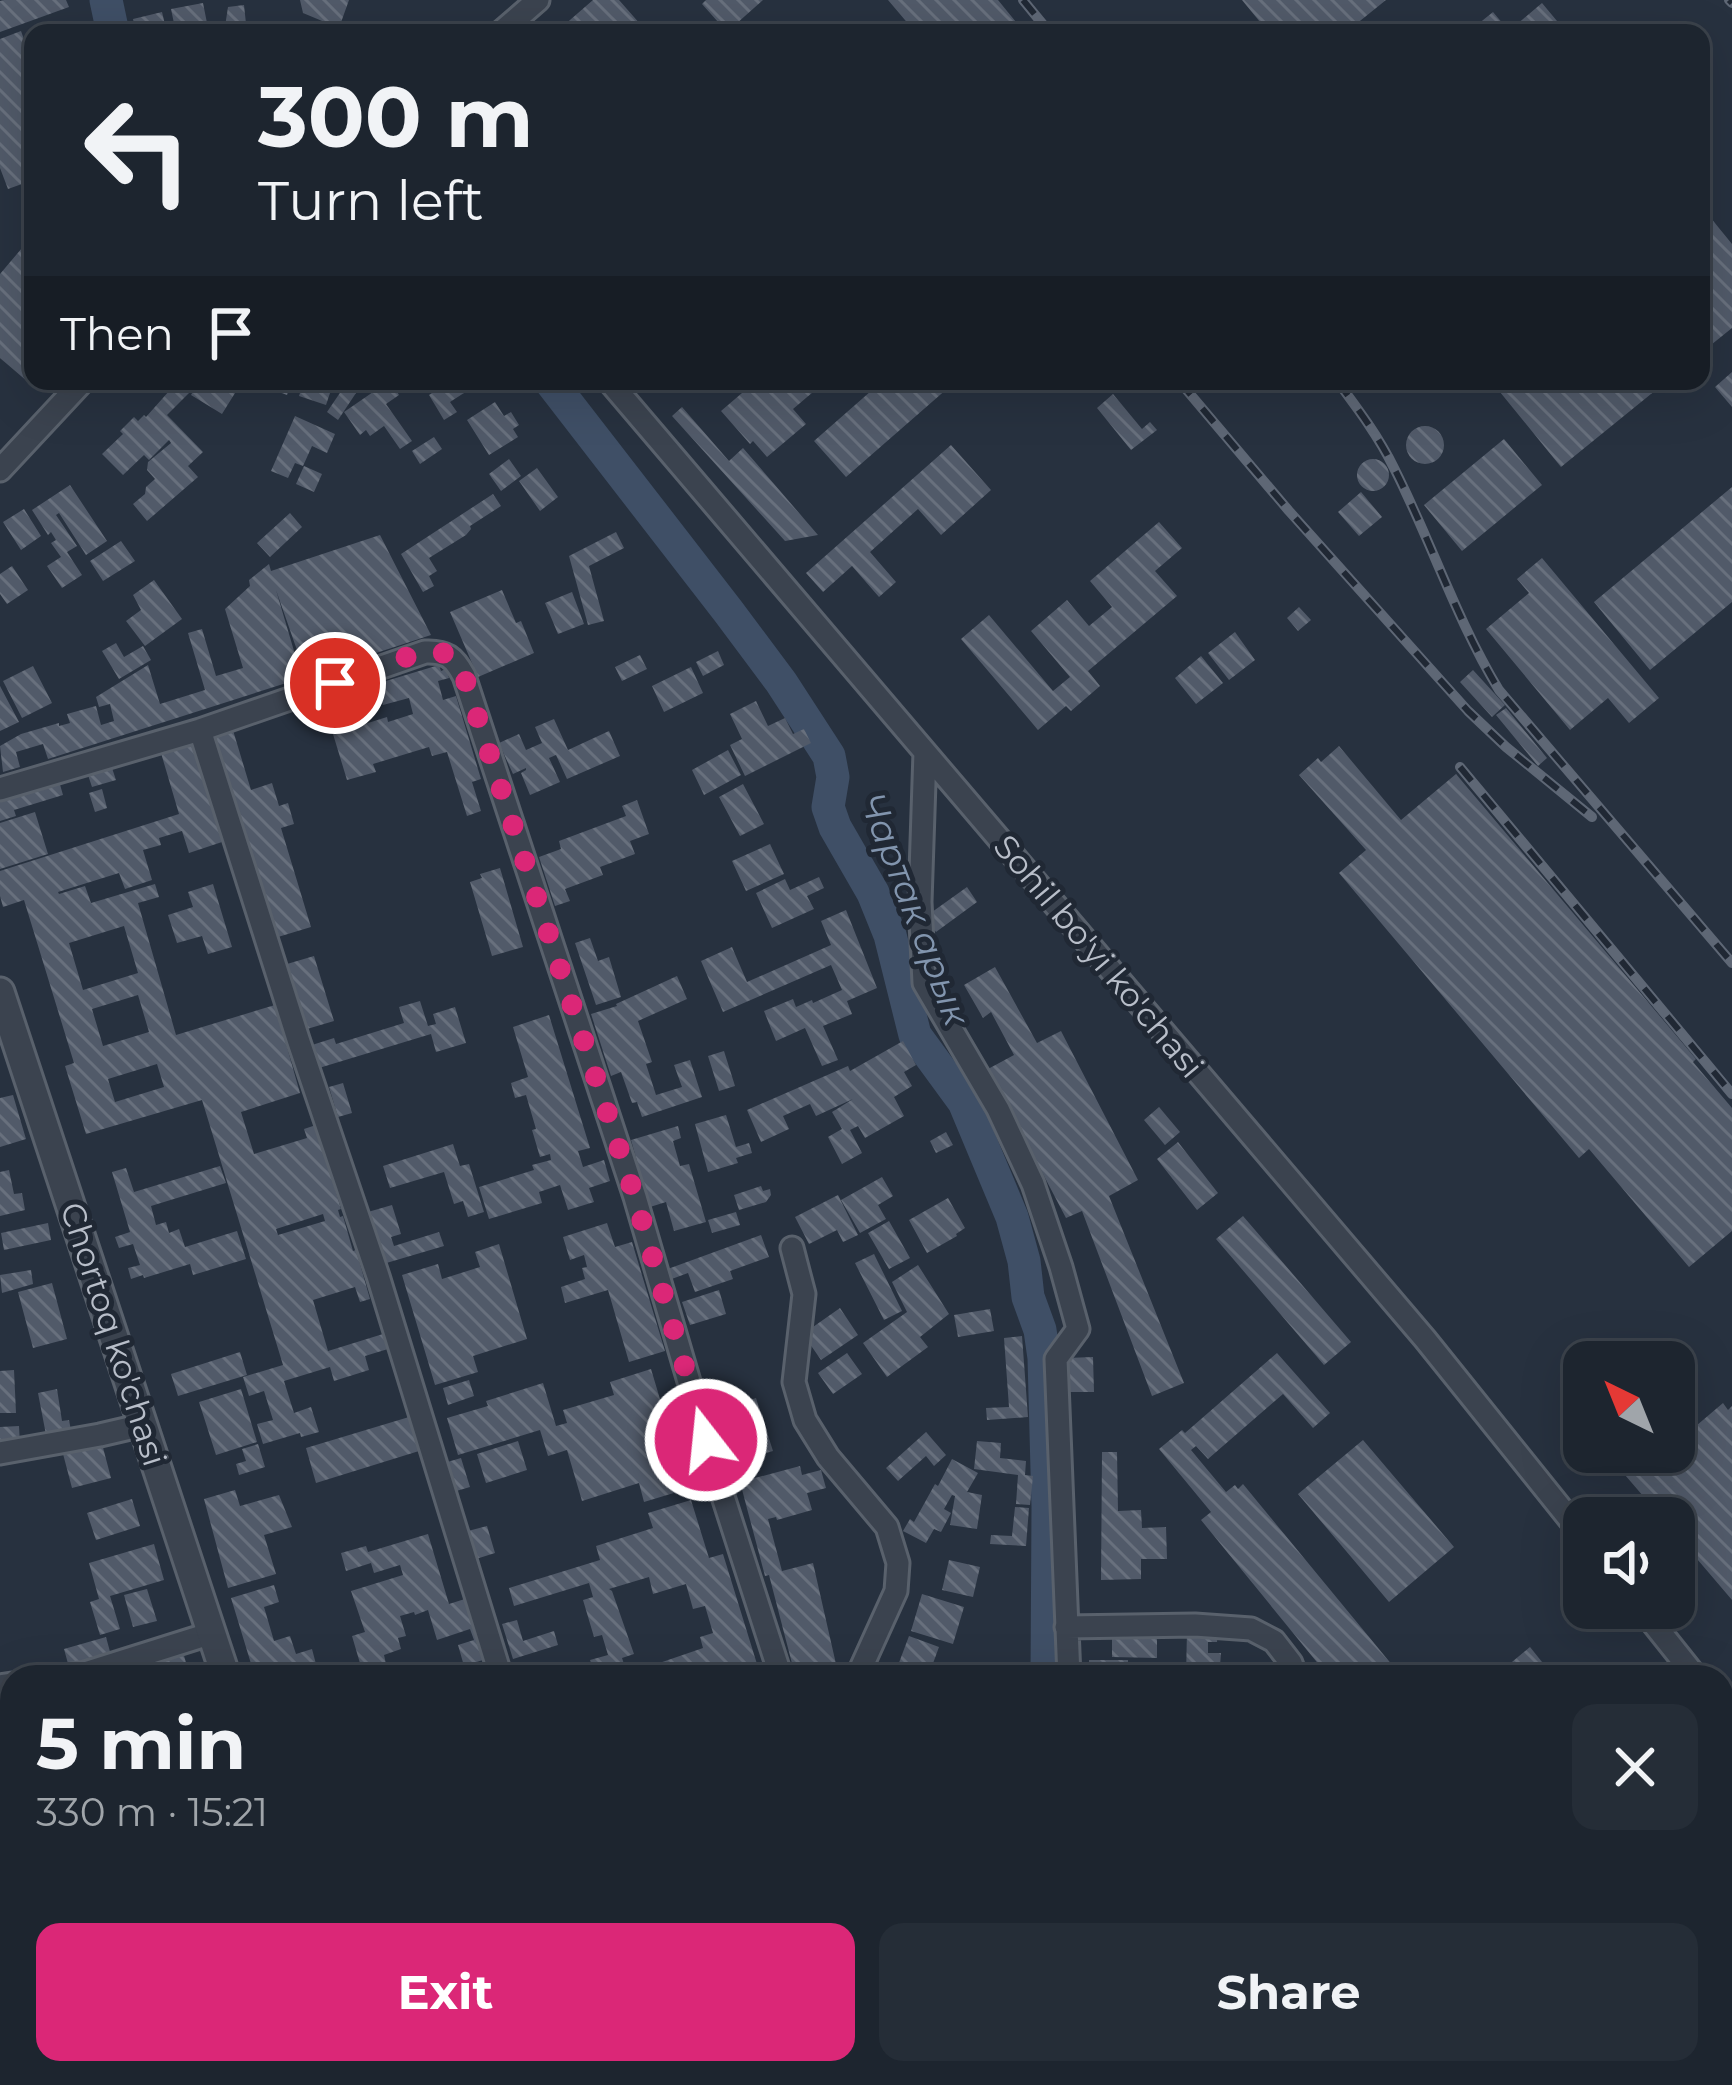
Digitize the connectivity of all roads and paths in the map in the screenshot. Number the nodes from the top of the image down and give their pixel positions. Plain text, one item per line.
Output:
1 (538, 0) edge
2 (510, 24) edge
3 (75, 390) edge
4 (617, 390) edge
5 (0, 470) edge
6 (200, 730) junction
7 (925, 752) junction
8 (0, 789) edge
9 (0, 992) edge
10 (792, 1248) dead end
11 (143, 1425) junction
12 (0, 1453) edge
13 (1563, 1511) edge
14 (1066, 1627) junction
15 (1658, 1629) edge
16 (212, 1633) junction
17 (110, 1665) edge
18 (222, 1665) edge
19 (497, 1665) edge
20 (777, 1665) edge
21 (862, 1665) edge
22 (1068, 1665) edge
23 (1291, 1665) edge
24 (1686, 1665) edge

1 - 2 street
3 - 5 street
4 - 7 street, Sohil bo'yi ko'chasi
6 - 8 street
6 - 19 street
6 - 20 street
7 - 13 street, Sohil bo'yi ko'chasi
7 - 14 street
9 - 11 street, Chortoq ko'chasi
10 - 21 street
11 - 12 street
11 - 16 street, Chortoq ko'chasi
14 - 22 street
14 - 23 street
15 - 24 street
16 - 17 street
16 - 18 street, Chortoq ko'chasi

